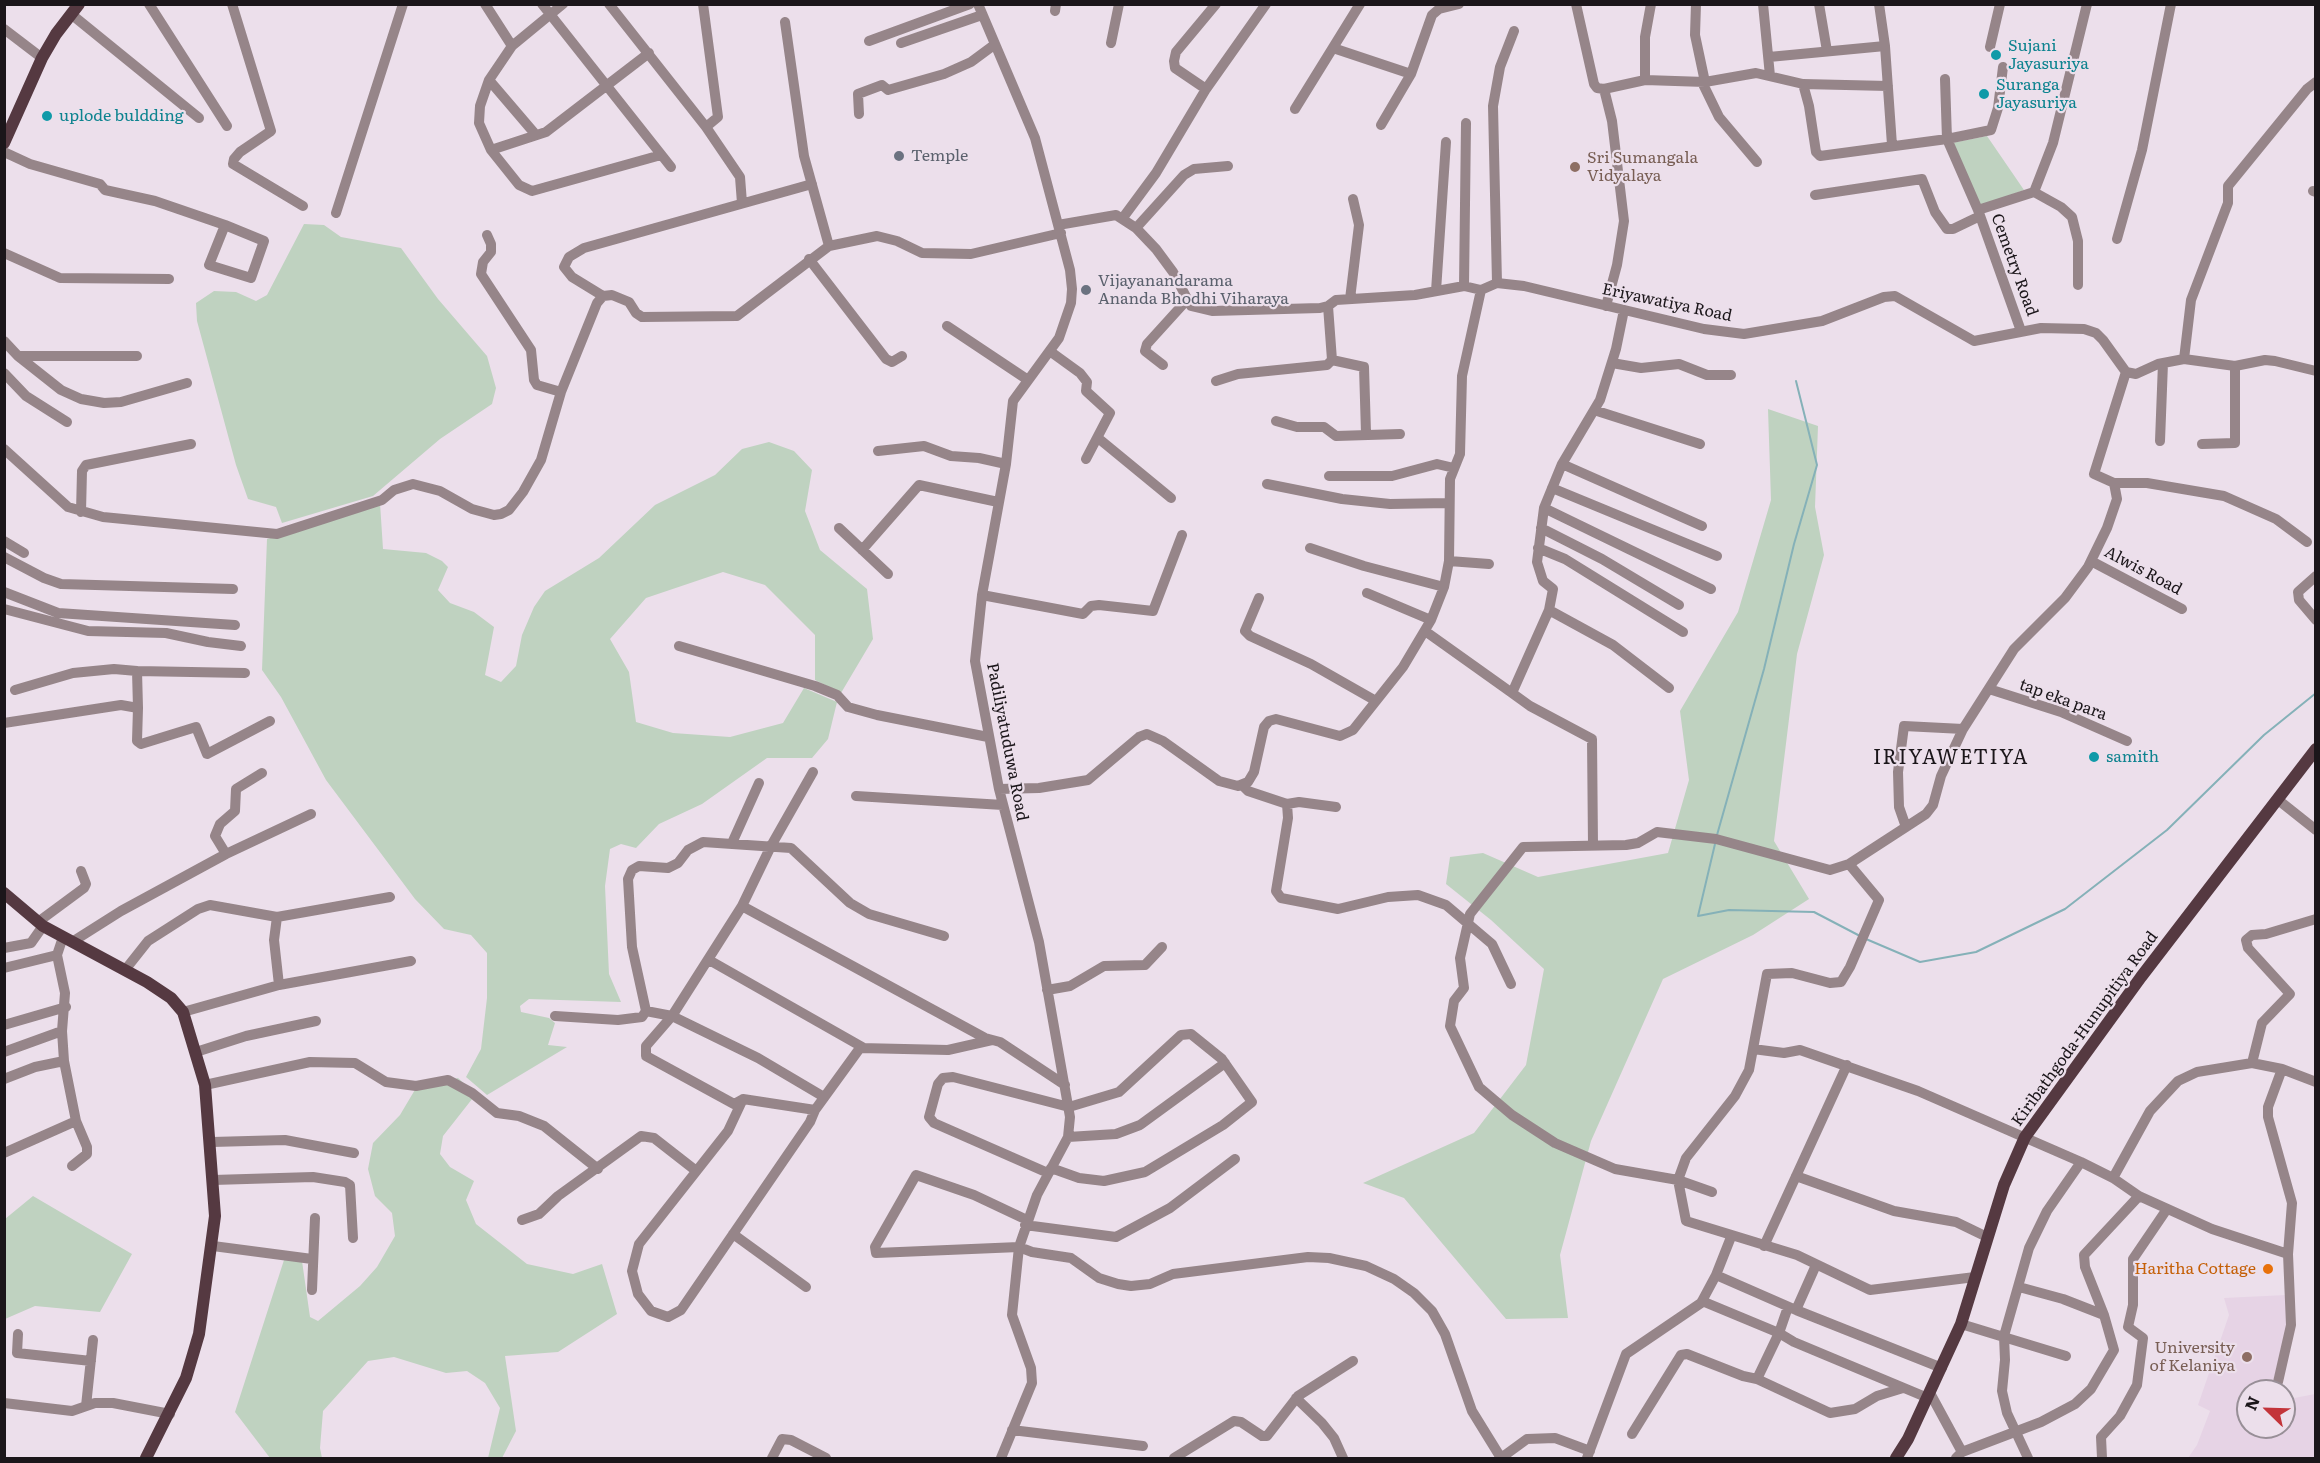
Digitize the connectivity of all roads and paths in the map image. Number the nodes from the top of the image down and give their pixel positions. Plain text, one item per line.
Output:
1 (149, 4) edge
2 (232, 4) edge
3 (403, 4) edge
4 (485, 4) edge
5 (542, 4) edge
6 (563, 4) edge
7 (703, 4) edge
8 (970, 4) edge
9 (1119, 4) edge
10 (1216, 4) edge
11 (1266, 4) edge
12 (1360, 4) edge
13 (1459, 4) edge
14 (1576, 4) edge
15 (1652, 4) edge
16 (1696, 4) edge
17 (1763, 4) edge
18 (1819, 4) edge
19 (1879, 4) edge
20 (2001, 4) edge
21 (2087, 4) edge
22 (2170, 4) edge
23 (611, 5) edge
24 (75, 8) edge
25 (980, 10) edge
26 (550, 15) junction
27 (785, 22) dead end
28 (4, 29) edge
29 (1514, 31) dead end
30 (868, 41) dead end
31 (901, 43) dead end
32 (1111, 43) dead end
33 (512, 45) junction
34 (994, 45) junction
35 (1885, 46) junction
36 (1990, 47) dead end
37 (1333, 48) junction
38 (1827, 51) junction
39 (649, 53) junction
40 (1769, 57) junction
41 (42, 58) junction
42 (2003, 67) dead end
43 (1411, 75) junction
44 (1770, 76) junction
45 (1945, 79) dead end
46 (489, 80) junction
47 (1645, 80) junction
48 (1703, 82) junction
49 (2316, 82) edge
50 (1803, 84) junction
51 (607, 86) junction
52 (1888, 86) junction
53 (1206, 89) junction
54 (1604, 89) junction
55 (1295, 110) dead end
56 (859, 114) dead end
57 (199, 118) dead end
58 (1466, 123) dead end
59 (1381, 125) dead end
60 (227, 126) dead end
61 (706, 127) junction
62 (536, 135) junction
63 (1947, 139) junction
64 (1446, 142) dead end
65 (4, 143) edge
66 (1892, 144) junction
67 (491, 150) junction
68 (4, 152) edge
69 (661, 155) junction
70 (1757, 162) dead end
71 (1228, 166) dead end
72 (671, 167) dead end
73 (812, 184) junction
74 (2034, 192) junction
75 (1815, 195) dead end
76 (1353, 199) dead end
77 (742, 203) junction
78 (303, 206) dead end
79 (336, 213) dead end
80 (1979, 213) junction
81 (1122, 219) junction
82 (225, 225) junction
83 (1136, 228) junction
84 (1059, 229) junction
85 (487, 235) dead end
86 (2116, 239) dead end
87 (829, 246) junction
88 (4, 252) edge
89 (809, 259) junction
90 (169, 279) dead end
91 (1497, 283) junction
92 (2078, 285) dead end
93 (1464, 286) junction
94 (1481, 290) junction
95 (1436, 291) junction
96 (603, 296) junction
97 (1350, 299) junction
98 (1186, 301) junction
99 (1328, 306) junction
100 (1606, 306) junction
101 (1624, 310) junction
102 (947, 326) dead end
103 (2021, 331) junction
104 (4, 340) edge
105 (1052, 352) junction
106 (18, 356) junction
107 (137, 356) dead end
108 (902, 356) dead end
109 (2184, 359) junction
110 (1332, 360) junction
111 (1612, 363) junction
112 (2163, 363) junction
113 (1163, 365) dead end
114 (2235, 366) junction
115 (2316, 371) edge
116 (2126, 372) junction
117 (4, 373) edge
118 (1731, 375) dead end
119 (1028, 380) junction
120 (1216, 381) dead end
121 (187, 383) dead end
122 (561, 392) junction
123 (1594, 410) junction
124 (1276, 421) dead end
125 (67, 422) dead end
126 (1366, 434) junction
127 (1400, 434) dead end
128 (1098, 438) junction
129 (2160, 441) dead end
130 (191, 444) dead end
131 (1700, 444) dead end
132 (2202, 444) dead end
133 (4, 450) edge
134 (878, 451) dead end
135 (1086, 459) dead end
136 (1006, 464) junction
137 (1562, 464) junction
138 (1454, 468) junction
139 (1329, 477) dead end
140 (2114, 483) junction
141 (1267, 484) dead end
142 (1552, 488) junction
143 (1171, 498) dead end
144 (998, 502) junction
145 (1448, 503) junction
146 (1544, 508) junction
147 (81, 512) junction
148 (1702, 526) dead end
149 (839, 528) dead end
150 (1541, 528) junction
151 (1182, 535) dead end
152 (4, 541) edge
153 (2307, 542) dead end
154 (1310, 548) dead end
155 (1538, 548) junction
156 (862, 550) junction
157 (24, 553) dead end
158 (1717, 556) dead end
159 (4, 557) edge
160 (1449, 561) junction
161 (2091, 561) junction
162 (1489, 564) dead end
163 (888, 574) dead end
164 (2316, 576) edge
165 (1444, 587) junction
166 (233, 589) dead end
167 (1711, 589) dead end
168 (4, 592) edge
169 (1367, 593) dead end
170 (982, 595) junction
171 (1259, 598) dead end
172 (1680, 605) dead end
173 (4, 609) edge
174 (2182, 609) dead end
175 (1549, 610) junction
176 (1431, 620) junction
177 (2316, 620) edge
178 (235, 626) dead end
179 (1425, 631) junction
180 (1683, 632) dead end
181 (242, 645) dead end
182 (679, 646) dead end
183 (137, 671) junction
184 (244, 673) dead end
185 (1669, 688) dead end
186 (1989, 689) junction
187 (15, 690) dead end
188 (1512, 693) junction
189 (1376, 701) junction
190 (138, 708) junction
191 (270, 721) dead end
192 (4, 723) edge
193 (1963, 729) junction
194 (988, 737) junction
195 (2127, 741) dead end
196 (2316, 749) edge
197 (813, 772) dead end
198 (262, 773) dead end
199 (759, 783) dead end
200 (1242, 785) junction
201 (999, 789) junction
202 (856, 796) dead end
203 (2277, 799) junction
204 (1287, 804) junction
205 (1003, 805) junction
206 (1336, 807) dead end
207 (311, 814) dead end
208 (1906, 827) junction
209 (2316, 830) edge
210 (732, 843) junction
211 (1593, 845) junction
212 (771, 846) junction
213 (226, 854) junction
214 (1849, 864) junction
215 (81, 872) dead end
216 (5, 895) edge
217 (390, 897) dead end
218 (742, 906) junction
219 (278, 916) junction
220 (2316, 919) edge
221 (1467, 921) junction
222 (40, 924) junction
223 (944, 936) dead end
224 (68, 940) junction
225 (1161, 947) dead end
226 (4, 948) edge
227 (57, 955) junction
228 (709, 960) junction
229 (411, 961) dead end
230 (4, 968) edge
231 (125, 970) junction
232 (1511, 984) dead end
233 (279, 985) junction
234 (1047, 990) junction
235 (66, 1007) junction
236 (646, 1011) junction
237 (183, 1012) junction
238 (555, 1016) dead end
239 (672, 1016) junction
240 (316, 1021) dead end
241 (4, 1025) edge
242 (62, 1031) junction
243 (992, 1040) junction
244 (864, 1048) junction
245 (1753, 1049) junction
246 (4, 1052) edge
247 (196, 1052) junction
248 (64, 1061) junction
249 (1225, 1063) junction
250 (2252, 1063) junction
251 (1848, 1065) junction
252 (2282, 1069) junction
253 (4, 1079) edge
254 (2316, 1082) edge
255 (205, 1085) junction
256 (1065, 1085) junction
257 (824, 1097) junction
258 (743, 1099) junction
259 (1069, 1107) junction
260 (815, 1110) junction
261 (76, 1121) junction
262 (1068, 1137) junction
263 (2025, 1137) junction
264 (212, 1142) junction
265 (4, 1153) edge
266 (354, 1154) dead end
267 (1234, 1159) dead end
268 (2081, 1162) junction
269 (72, 1166) dead end
270 (598, 1168) junction
271 (695, 1170) junction
272 (1049, 1171) junction
273 (1796, 1176) junction
274 (2112, 1178) junction
275 (213, 1180) junction
276 (1678, 1180) junction
277 (1712, 1192) dead end
278 (2139, 1196) junction
279 (2167, 1209) junction
280 (315, 1218) dead end
281 (522, 1220) dead end
282 (1026, 1222) junction
283 (733, 1234) junction
284 (1731, 1237) junction
285 (1988, 1237) junction
286 (353, 1238) dead end
287 (213, 1246) junction
288 (1764, 1246) junction
289 (1019, 1247) junction
290 (2288, 1254) junction
291 (312, 1259) junction
292 (1816, 1265) junction
293 (1716, 1275) junction
294 (1975, 1277) junction
295 (806, 1287) dead end
296 (2019, 1287) junction
297 (312, 1290) dead end
298 (1702, 1301) junction
299 (1792, 1309) junction
300 (2104, 1315) junction
301 (1961, 1324) junction
302 (1779, 1333) junction
303 (18, 1334) dead end
304 (2004, 1336) junction
305 (93, 1340) dead end
306 (2066, 1356) dead end
307 (91, 1361) junction
308 (1353, 1361) dead end
309 (1942, 1368) junction
310 (1757, 1378) junction
311 (2279, 1379) edge
312 (1903, 1388) junction
313 (1929, 1396) junction
314 (1296, 1398) junction
315 (4, 1403) edge
316 (86, 1406) junction
317 (170, 1414) junction
318 (1012, 1430) junction
319 (2016, 1432) junction
320 (1632, 1434) dead end
321 (1143, 1446) dead end
322 (1588, 1454) edge
323 (1959, 1455) edge
324 (146, 1458) edge
325 (772, 1458) edge
326 (826, 1458) edge
327 (1001, 1458) edge
328 (1174, 1458) edge
329 (1343, 1458) edge
330 (1896, 1458) edge
331 (2028, 1458) edge
332 (2103, 1458) edge

1 - 60 street
2 - 78 street
3 - 79 street
4 - 33 street
5 - 26 street
6 - 26 street
7 - 61 street
8 - 30 street
9 - 32 street
10 - 53 street
11 - 53 street
12 - 37 street
13 - 43 street
14 - 54 street
15 - 47 street
16 - 48 street
17 - 40 street
18 - 38 street
19 - 35 street
20 - 36 street
21 - 74 street
22 - 86 street
23 - 39 street
24 - 41 main road
24 - 57 street
25 - 31 street
25 - 34 street, Padiliyatuduwa Road
26 - 33 street
26 - 51 street
27 - 73 street
28 - 41 street
29 - 91 street
33 - 46 street
34 - 56 street
34 - 84 street, Padiliyatuduwa Road
35 - 38 street
35 - 52 street
37 - 43 street
37 - 55 street
38 - 40 street
39 - 51 street
39 - 61 street
40 - 44 street
41 - 65 main road
42 - 63 street
43 - 59 street
44 - 48 street
44 - 50 street
45 - 63 street, Cemetry Road
46 - 62 street
46 - 67 street
47 - 48 street
47 - 54 street
48 - 70 street
49 - 109 street
50 - 52 street
50 - 66 street
51 - 62 street
51 - 69 street
52 - 66 street
53 - 81 street
54 - 100 street
58 - 93 street
61 - 77 street
62 - 67 street
63 - 66 street
63 - 80 street, Cemetry Road
64 - 95 street
67 - 69 street
68 - 82 street
69 - 72 street
71 - 83 street
73 - 77 street
73 - 87 street
74 - 80 street, Cemetry Road
74 - 92 street
75 - 80 street
76 - 97 street
77 - 96 street
80 - 103 street, Cemetry Road
81 - 83 street
81 - 84 street
82 - 82 street
83 - 98 street
84 - 87 street
84 - 105 street, Padiliyatuduwa Road
85 - 122 street
87 - 89 street
88 - 90 street
89 - 96 street
89 - 108 street
91 - 94 street
91 - 100 street, Eriyawatiya Road
93 - 94 street
93 - 95 street
94 - 138 street
95 - 97 street
96 - 122 street
97 - 99 street
98 - 99 street
98 - 113 street
99 - 110 street
100 - 101 street, Eriyawatiya Road
101 - 103 street, Eriyawatiya Road
101 - 111 street
102 - 119 street
103 - 116 street, Eriyawatiya Road
104 - 106 street
105 - 119 street, Padiliyatuduwa Road
105 - 128 street
106 - 107 street
106 - 121 street
109 - 112 street
109 - 114 street
110 - 120 street
110 - 126 street
111 - 118 street
111 - 123 street
112 - 116 street
112 - 129 street
114 - 115 street
114 - 132 street
116 - 140 street
117 - 125 street
119 - 136 street, Padiliyatuduwa Road
122 - 147 street
123 - 131 street
123 - 137 street
124 - 126 street
126 - 127 street
128 - 135 street
128 - 143 street
130 - 147 street
133 - 147 street
134 - 136 street
136 - 144 street, Padiliyatuduwa Road
137 - 142 street
137 - 148 street
138 - 139 street
138 - 145 street
140 - 153 street
140 - 161 street
141 - 145 street
142 - 146 street
142 - 158 street
144 - 156 street
144 - 170 street, Padiliyatuduwa Road
145 - 160 street
146 - 150 street
146 - 167 street
149 - 156 street
150 - 155 street
150 - 172 street
151 - 170 street
152 - 157 street
154 - 165 street
155 - 175 street
155 - 180 street
156 - 163 street
159 - 166 street
160 - 162 street
160 - 165 street
161 - 174 street, Alwis Road
161 - 186 street
164 - 177 street
165 - 176 street
168 - 178 street
169 - 176 street
170 - 194 street, Padiliyatuduwa Road
171 - 189 street
173 - 181 street
175 - 185 street
175 - 188 street
176 - 179 street
179 - 188 street
179 - 189 street
182 - 194 street
183 - 184 street
183 - 187 street
183 - 190 street
186 - 193 street
186 - 195 street, tap eka para
188 - 211 street
189 - 200 street
190 - 191 street
190 - 192 street
193 - 208 street
193 - 208 street
194 - 201 street, Padiliyatuduwa Road
196 - 203 main road, Kiribathgoda-Hunupitiya Road
197 - 212 street
198 - 213 street
199 - 210 street
200 - 201 street
200 - 204 street
201 - 205 street, Padiliyatuduwa Road
202 - 205 street
203 - 209 street
203 - 263 main road, Kiribathgoda-Hunupitiya Road
204 - 206 street
204 - 221 street
205 - 234 street, Padiliyatuduwa Road
207 - 213 street
208 - 214 street
210 - 212 street
210 - 236 street
211 - 214 street
211 - 221 street
212 - 218 street
212 - 223 street
213 - 224 street
214 - 245 street
215 - 222 street
216 - 222 main road
217 - 219 street
218 - 228 street
218 - 243 street
219 - 231 street
219 - 233 street
220 - 250 street
221 - 232 street
221 - 276 street
222 - 224 main road
222 - 226 street
224 - 227 street
224 - 231 main road
225 - 234 street
227 - 230 street
227 - 235 street
228 - 239 street
228 - 244 street
229 - 233 street
231 - 237 main road
233 - 237 street
234 - 256 street, Padiliyatuduwa Road
235 - 241 street
235 - 242 street
236 - 238 street
236 - 239 street
237 - 247 main road
239 - 257 street
239 - 258 street
240 - 247 street
242 - 246 street
242 - 248 street
243 - 244 street
243 - 256 street
244 - 257 street
245 - 251 street
245 - 276 street
247 - 255 main road
248 - 253 street
248 - 261 street
249 - 259 street
249 - 262 street
249 - 272 street
250 - 252 street
250 - 274 street
251 - 263 street
251 - 273 street
252 - 254 street
252 - 290 street
255 - 264 main road
255 - 270 street
256 - 259 street, Padiliyatuduwa Road
257 - 260 street
258 - 260 street
258 - 271 street
259 - 262 street, Padiliyatuduwa Road
259 - 272 street
260 - 283 street
261 - 265 street
261 - 269 street
262 - 272 street, Padiliyatuduwa Road
263 - 268 street
263 - 285 main road, Kiribathgoda-Hunupitiya Road
264 - 266 street
264 - 275 main road
267 - 282 street
268 - 274 street
268 - 296 street
270 - 271 street
270 - 281 street
271 - 283 street
272 - 282 street, Padiliyatuduwa Road
273 - 285 street
273 - 288 street
274 - 278 street
275 - 286 street
275 - 287 main road
276 - 277 street
276 - 284 street
278 - 279 street
278 - 300 street
279 - 290 street
279 - 332 street
280 - 291 street
282 - 289 street, Padiliyatuduwa Road
282 - 289 street
283 - 295 street
284 - 288 street
284 - 293 street
285 - 294 main road, Kiribathgoda-Hunupitiya Road
287 - 291 street
287 - 317 main road
288 - 292 street
289 - 318 street, Padiliyatuduwa Road
289 - 322 street
290 - 311 street
291 - 297 street
292 - 294 street
292 - 299 street
293 - 298 street
293 - 299 street
294 - 301 main road, Kiribathgoda-Hunupitiya Road
296 - 300 street
296 - 304 street
298 - 302 street
298 - 322 street
299 - 302 street
299 - 309 street
300 - 319 street
301 - 304 street
301 - 309 main road, Kiribathgoda-Hunupitiya Road
302 - 310 street
302 - 312 street
303 - 307 street
304 - 306 street
304 - 319 street
305 - 307 street
307 - 316 street
308 - 314 street
309 - 313 main road, Kiribathgoda-Hunupitiya Road
310 - 312 street
310 - 320 street
312 - 313 street
313 - 323 street
313 - 330 main road, Kiribathgoda-Hunupitiya Road
314 - 328 street
314 - 329 street
315 - 316 street
316 - 317 street
317 - 324 main road
318 - 321 street
318 - 327 street, Padiliyatuduwa Road
319 - 323 street
319 - 331 street
325 - 326 street

